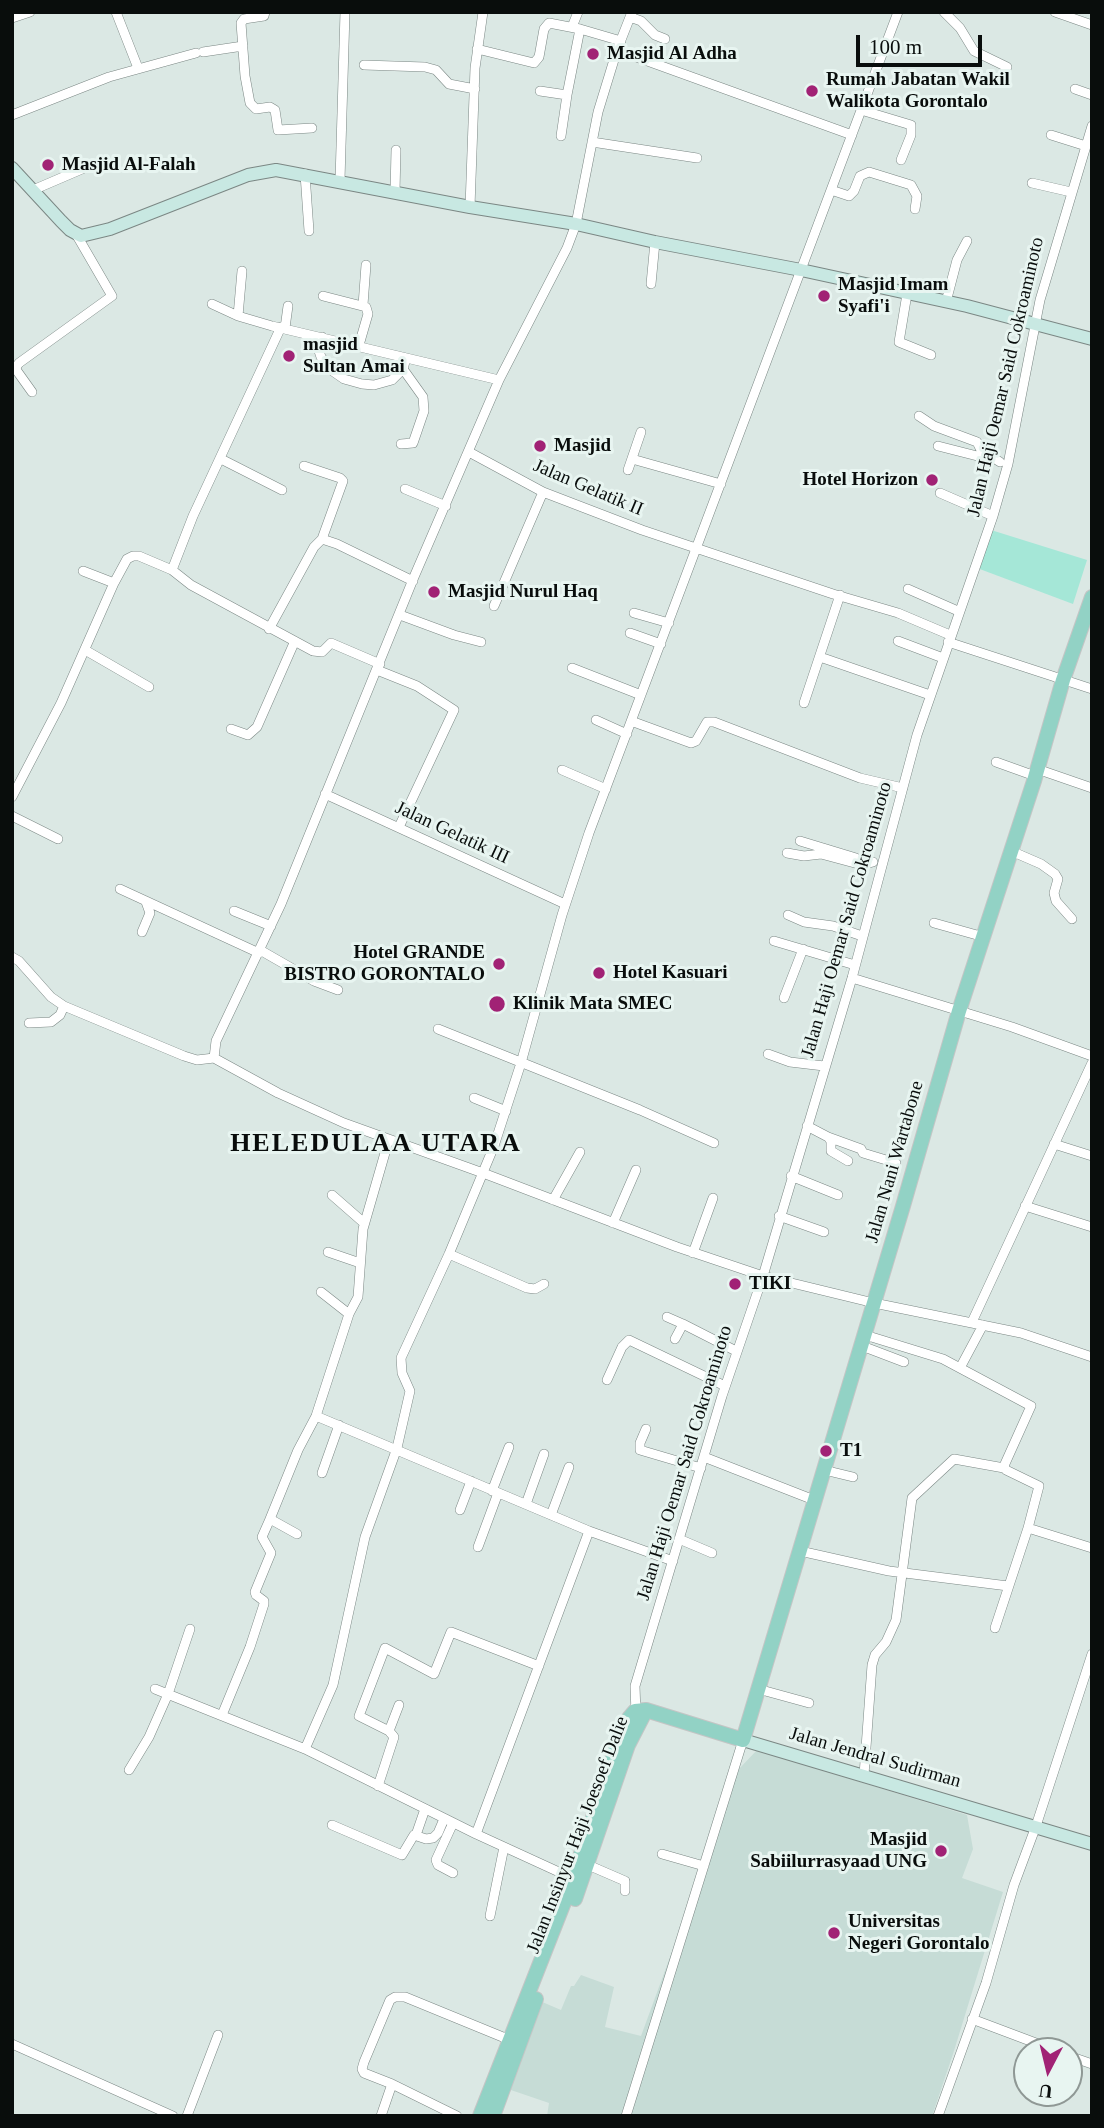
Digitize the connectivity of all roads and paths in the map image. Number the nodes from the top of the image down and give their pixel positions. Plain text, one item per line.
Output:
1 (30, 12) edge
2 (116, 12) edge
3 (265, 12) edge
4 (345, 12) edge
5 (483, 12) edge
6 (578, 12) edge
7 (898, 12) edge
8 (944, 12) edge
9 (1055, 12) edge
10 (631, 15) edge
11 (12, 18) edge
12 (1092, 25) edge
13 (576, 28) junction
14 (664, 39) dead end
15 (619, 45) junction
16 (243, 46) junction
17 (477, 49) junction
18 (364, 65) dead end
19 (1007, 67) dead end
20 (138, 68) junction
21 (475, 89) junction
22 (1075, 89) dead end
23 (540, 90) dead end
24 (1092, 94) edge
25 (567, 95) junction
26 (861, 110) junction
27 (12, 115) edge
28 (1092, 126) edge
29 (312, 128) dead end
30 (852, 135) junction
31 (1051, 135) dead end
32 (561, 136) dead end
33 (592, 142) junction
34 (1086, 146) junction
35 (396, 150) dead end
36 (697, 158) dead end
37 (901, 160) dead end
38 (96, 163) dead end
39 (12, 168) edge
40 (305, 174) junction
41 (340, 180) junction
42 (1032, 183) dead end
43 (33, 190) junction
44 (831, 190) junction
45 (395, 192) junction
46 (1071, 192) junction
47 (470, 207) junction
48 (915, 209) dead end
49 (576, 224) junction
50 (309, 231) dead end
51 (76, 234) junction
52 (967, 241) dead end
53 (655, 242) junction
54 (366, 265) dead end
55 (801, 270) junction
56 (242, 271) dead end
57 (651, 284) dead end
58 (907, 294) junction
59 (323, 296) dead end
60 (946, 302) junction
61 (215, 305) dead end
62 (363, 305) junction
63 (288, 306) dead end
64 (238, 316) junction
65 (1035, 324) junction
66 (283, 328) junction
67 (322, 337) junction
68 (1092, 339) edge
69 (359, 345) junction
70 (931, 355) dead end
71 (406, 358) junction
72 (403, 369) junction
73 (499, 380) junction
74 (32, 392) dead end
75 (919, 416) dead end
76 (641, 432) dead end
77 (401, 444) dead end
78 (938, 446) dead end
79 (469, 452) junction
80 (221, 459) junction
81 (632, 459) junction
82 (1004, 463) junction
83 (304, 466) dead end
84 (628, 470) dead end
85 (721, 484) junction
86 (405, 489) dead end
87 (282, 490) dead end
88 (543, 492) junction
89 (940, 493) dead end
90 (446, 506) junction
91 (993, 516) junction
92 (322, 539) junction
93 (696, 546) junction
94 (172, 570) junction
95 (83, 571) dead end
96 (412, 581) junction
97 (114, 583) junction
98 (908, 589) dead end
99 (840, 595) junction
100 (1092, 597) edge
101 (494, 606) dead end
102 (958, 611) junction
103 (635, 613) dead end
104 (400, 615) junction
105 (669, 623) junction
106 (269, 629) junction
107 (630, 633) dead end
108 (949, 639) junction
109 (898, 641) dead end
110 (481, 642) dead end
111 (294, 643) junction
112 (661, 644) junction
113 (85, 650) junction
114 (820, 657) junction
115 (943, 658) junction
116 (378, 667) junction
117 (572, 668) dead end
118 (1063, 680) junction
119 (149, 687) dead end
120 (1092, 689) edge
121 (641, 695) junction
122 (930, 695) junction
123 (804, 703) dead end
124 (596, 720) dead end
125 (631, 721) junction
126 (231, 729) dead end
127 (626, 734) junction
128 (996, 762) dead end
129 (562, 770) dead end
130 (1036, 772) junction
131 (903, 788) junction
132 (1092, 788) edge
133 (606, 789) junction
134 (325, 794) junction
135 (12, 797) edge
136 (12, 816) edge
137 (399, 827) junction
138 (58, 839) dead end
139 (800, 841) dead end
140 (1011, 851) junction
141 (787, 853) dead end
142 (877, 863) junction
143 (120, 889) dead end
144 (146, 902) junction
145 (565, 904) junction
146 (234, 911) dead end
147 (788, 915) dead end
148 (1072, 919) dead end
149 (934, 923) dead end
150 (271, 926) junction
151 (142, 932) dead end
152 (862, 936) junction
153 (984, 937) junction
154 (774, 941) dead end
155 (803, 949) junction
156 (260, 951) junction
157 (12, 957) edge
158 (855, 965) junction
159 (852, 978) junction
160 (338, 990) dead end
161 (784, 998) dead end
162 (64, 1006) junction
163 (959, 1011) junction
164 (29, 1023) dead end
165 (438, 1029) dead end
166 (768, 1055) dead end
167 (1092, 1056) edge
168 (214, 1058) junction
169 (521, 1063) junction
170 (1092, 1063) edge
171 (824, 1066) junction
172 (474, 1098) dead end
173 (506, 1111) junction
174 (807, 1126) junction
175 (828, 1137) junction
176 (389, 1139) junction
177 (714, 1143) dead end
178 (1054, 1144) junction
179 (580, 1152) dead end
180 (1092, 1156) edge
181 (848, 1161) dead end
182 (896, 1163) dead end
183 (636, 1170) dead end
184 (483, 1173) junction
185 (791, 1176) junction
186 (332, 1195) dead end
187 (838, 1195) dead end
188 (713, 1198) dead end
189 (553, 1200) junction
190 (1025, 1206) junction
191 (779, 1216) junction
192 (364, 1223) junction
193 (614, 1223) junction
194 (1092, 1227) edge
195 (824, 1232) dead end
196 (328, 1252) dead end
197 (693, 1253) junction
198 (449, 1254) junction
199 (360, 1263) junction
200 (762, 1276) junction
201 (544, 1284) dead end
202 (321, 1292) dead end
203 (874, 1303) junction
204 (349, 1314) junction
205 (667, 1317) dead end
206 (972, 1322) junction
207 (682, 1324) junction
208 (983, 1325) junction
209 (675, 1339) dead end
210 (863, 1340) junction
211 (736, 1351) junction
212 (1092, 1357) edge
213 (904, 1362) dead end
214 (960, 1368) junction
215 (607, 1380) dead end
216 (725, 1386) junction
217 (316, 1416) junction
218 (339, 1425) junction
219 (646, 1429) dead end
220 (509, 1447) dead end
221 (397, 1448) junction
222 (544, 1454) dead end
223 (704, 1457) junction
224 (569, 1467) dead end
225 (701, 1468) junction
226 (1004, 1468) junction
227 (824, 1470) junction
228 (322, 1473) dead end
229 (853, 1477) dead end
230 (471, 1481) junction
231 (495, 1492) junction
232 (814, 1500) junction
233 (526, 1504) junction
234 (460, 1510) dead end
235 (551, 1515) junction
236 (270, 1519) junction
237 (1028, 1528) junction
238 (589, 1531) junction
239 (297, 1535) dead end
240 (679, 1539) junction
241 (478, 1547) dead end
242 (1092, 1548) edge
243 (800, 1551) junction
244 (712, 1553) dead end
245 (673, 1560) junction
246 (903, 1572) junction
247 (1008, 1586) junction
248 (995, 1628) dead end
249 (190, 1629) dead end
250 (1092, 1654) edge
251 (539, 1666) junction
252 (155, 1689) dead end
253 (758, 1689) junction
254 (168, 1694) junction
255 (810, 1703) dead end
256 (399, 1706) dead end
257 (222, 1715) junction
258 (640, 1715) junction
259 (389, 1731) junction
260 (743, 1740) junction
261 (305, 1749) junction
262 (129, 1770) dead end
263 (864, 1774) junction
264 (378, 1786) junction
265 (425, 1809) junction
266 (449, 1821) junction
267 (332, 1825) dead end
268 (1036, 1826) junction
269 (416, 1835) junction
270 (476, 1835) junction
271 (1092, 1844) edge
272 (504, 1847) junction
273 (662, 1854) dead end
274 (588, 1865) junction
275 (704, 1866) junction
276 (453, 1873) dead end
277 (574, 1885) junction
278 (625, 1891) dead end
279 (490, 1916) dead end
280 (972, 2019) junction
281 (218, 2035) dead end
282 (1020, 2037) edge
283 (510, 2040) junction
284 (12, 2045) edge
285 (392, 2084) junction
286 (168, 2115) edge
287 (187, 2116) edge
288 (381, 2116) edge
289 (457, 2116) edge
290 (480, 2116) edge
291 (492, 2116) edge
292 (626, 2116) edge
293 (938, 2116) edge

1 - 11 street
2 - 20 street
3 - 16 street
4 - 41 street
5 - 17 street
6 - 13 street
7 - 26 street
8 - 19 street
9 - 12 street
10 - 14 street
10 - 15 street
13 - 15 street
13 - 17 street
13 - 25 street
15 - 30 street
15 - 33 street
16 - 20 street
16 - 29 street
17 - 21 street
18 - 21 street
20 - 27 street
21 - 47 street
22 - 24 street
23 - 25 street
25 - 32 street
26 - 30 street
26 - 37 street
28 - 34 street, Jalan Haji Oemar Said Cokroaminoto
30 - 44 street
31 - 34 street
33 - 36 street
33 - 49 street
34 - 46 street, Jalan Haji Oemar Said Cokroaminoto
35 - 45 street
38 - 43 street
39 - 43 street
40 - 41 street
40 - 50 street
40 - 51 street
41 - 45 street
42 - 46 street
43 - 51 street
44 - 48 street
44 - 55 street
45 - 47 street
46 - 65 street, Jalan Haji Oemar Said Cokroaminoto
47 - 49 street
49 - 53 street
49 - 73 street
51 - 74 street
52 - 60 street
53 - 55 street
53 - 57 street
54 - 62 street
55 - 58 street
55 - 85 street
56 - 64 street
58 - 60 street
58 - 70 street
59 - 62 street
60 - 65 street
61 - 64 street
62 - 69 street
63 - 66 street
64 - 66 street
65 - 68 street
65 - 82 street, Jalan Haji Oemar Said Cokroaminoto
66 - 67 street
66 - 80 street
67 - 69 street
67 - 72 street
69 - 71 street
71 - 72 street
71 - 73 street
72 - 77 street
73 - 79 street
75 - 82 street
76 - 81 street
78 - 82 street
79 - 88 street, Jalan Gelatik II
79 - 90 street
80 - 87 street
80 - 94 street
81 - 84 street
81 - 85 street
82 - 91 street, Jalan Haji Oemar Said Cokroaminoto
83 - 92 street
85 - 93 street
86 - 90 street
88 - 93 street, Jalan Gelatik II
88 - 101 street
89 - 91 street
90 - 96 street
91 - 102 street, Jalan Haji Oemar Said Cokroaminoto
92 - 96 street
92 - 106 street
93 - 99 street, Jalan Gelatik II
93 - 105 street
94 - 97 street
94 - 106 street
95 - 97 street
96 - 104 street
97 - 113 street
98 - 102 street
99 - 108 street, Jalan Gelatik II
99 - 114 street
100 - 118 main road, Jalan Nani Wartabone
102 - 108 street, Jalan Haji Oemar Said Cokroaminoto
103 - 105 street
104 - 110 street
104 - 116 street
105 - 112 street
106 - 111 street
107 - 112 street
108 - 115 street, Jalan Haji Oemar Said Cokroaminoto
108 - 118 street, Jalan Gelatik II
109 - 115 street
111 - 116 street
111 - 126 street
112 - 121 street
113 - 119 street
113 - 135 street
114 - 122 street
114 - 123 street
115 - 122 street, Jalan Haji Oemar Said Cokroaminoto
116 - 134 street
116 - 137 street
117 - 121 street
118 - 120 street, Jalan Gelatik II
118 - 130 main road, Jalan Nani Wartabone
121 - 125 street
122 - 131 street, Jalan Haji Oemar Said Cokroaminoto
124 - 127 street
125 - 127 street
125 - 131 street
127 - 133 street
128 - 130 street
129 - 133 street
130 - 132 street
130 - 140 main road, Jalan Nani Wartabone
131 - 142 street, Jalan Haji Oemar Said Cokroaminoto
133 - 145 street
134 - 137 street, Jalan Gelatik III
134 - 150 street
136 - 138 street
137 - 145 street, Jalan Gelatik III
139 - 142 street
140 - 148 street
140 - 153 main road, Jalan Nani Wartabone
141 - 142 street
142 - 152 street, Jalan Haji Oemar Said Cokroaminoto
143 - 144 street
144 - 151 street
144 - 156 street
145 - 169 street
146 - 150 street
147 - 152 street
149 - 153 street
150 - 156 street
152 - 158 street, Jalan Haji Oemar Said Cokroaminoto
153 - 163 main road, Jalan Nani Wartabone
154 - 155 street
155 - 158 street
155 - 161 street
156 - 160 street
156 - 168 street
157 - 162 street
158 - 159 street, Jalan Haji Oemar Said Cokroaminoto
159 - 163 street
159 - 171 street, Jalan Haji Oemar Said Cokroaminoto
162 - 164 street
162 - 168 street
163 - 167 street
163 - 203 main road, Jalan Nani Wartabone
165 - 169 street
166 - 171 street
168 - 176 street
169 - 173 street
169 - 177 street
170 - 178 street
171 - 174 street, Jalan Haji Oemar Said Cokroaminoto
172 - 173 street
173 - 184 street
174 - 175 street
174 - 185 street, Jalan Haji Oemar Said Cokroaminoto
175 - 181 street
175 - 182 street
176 - 184 street
176 - 192 street
178 - 180 street
178 - 190 street
179 - 189 street
183 - 193 street
184 - 189 street
184 - 198 street
185 - 187 street
185 - 191 street, Jalan Haji Oemar Said Cokroaminoto
186 - 192 street
188 - 197 street
189 - 193 street
190 - 194 street
190 - 206 street
191 - 195 street
191 - 200 street, Jalan Haji Oemar Said Cokroaminoto
192 - 199 street
193 - 197 street
196 - 199 street
197 - 200 street
198 - 201 street
198 - 221 street
199 - 204 street
200 - 203 street
200 - 211 street, Jalan Haji Oemar Said Cokroaminoto
202 - 204 street
203 - 206 street
203 - 210 main road, Jalan Nani Wartabone
204 - 217 street
205 - 207 street
206 - 208 street
207 - 209 street
207 - 211 street
208 - 212 street
208 - 214 street
210 - 213 street
210 - 214 street
210 - 227 main road, Jalan Nani Wartabone
211 - 216 street, Jalan Haji Oemar Said Cokroaminoto
214 - 226 street
215 - 216 street
216 - 223 street, Jalan Haji Oemar Said Cokroaminoto
217 - 218 street
217 - 236 street
218 - 221 street
218 - 228 street
219 - 225 street
220 - 231 street
221 - 230 street
221 - 261 street
222 - 233 street
223 - 225 street, Jalan Haji Oemar Said Cokroaminoto
223 - 232 street
224 - 235 street
225 - 240 street, Jalan Haji Oemar Said Cokroaminoto
226 - 237 street
226 - 246 street
227 - 229 street
227 - 232 main road, Jalan Nani Wartabone
230 - 231 street
230 - 234 street
231 - 233 street
231 - 241 street
232 - 243 main road, Jalan Nani Wartabone
233 - 235 street
235 - 238 street
236 - 239 street
236 - 257 street
237 - 242 street
237 - 247 street
238 - 245 street
238 - 251 street
240 - 244 street
240 - 245 street, Jalan Haji Oemar Said Cokroaminoto
243 - 246 street
243 - 253 main road, Jalan Nani Wartabone
245 - 258 street, Jalan Haji Oemar Said Cokroaminoto
246 - 247 street
246 - 263 street
247 - 248 street
249 - 254 street
250 - 268 street
251 - 259 street
251 - 270 street
252 - 254 street
253 - 255 street
253 - 260 main road, Jalan Nani Wartabone
254 - 257 street
254 - 262 street
256 - 259 street
257 - 261 street
258 - 260 main road, Jalan Jendral Sudirman
258 - 274 main road, Jalan Insinyur Haji Joesoef Dalie
258 - 277 main road, Jalan Insinyur Haji Joesoef Dalie
259 - 264 street
260 - 263 street, Jalan Jendral Sudirman
260 - 275 street
261 - 264 street
263 - 268 street, Jalan Jendral Sudirman
264 - 265 street
265 - 266 street
265 - 269 street
266 - 269 street
266 - 270 street
266 - 276 street
267 - 269 street
268 - 271 street, Jalan Jendral Sudirman
268 - 280 street
270 - 272 street
272 - 277 street
272 - 279 street
273 - 275 street
274 - 277 main road, Jalan Insinyur Haji Joesoef Dalie
274 - 278 street
275 - 292 street
277 - 283 main road, Jalan Insinyur Haji Joesoef Dalie
277 - 291 main road, Jalan Insinyur Haji Joesoef Dalie
280 - 282 street
280 - 293 street
281 - 287 street
283 - 285 street
283 - 290 main road, Jalan Insinyur Haji Joesoef Dalie
284 - 286 street
285 - 288 street
285 - 289 street

